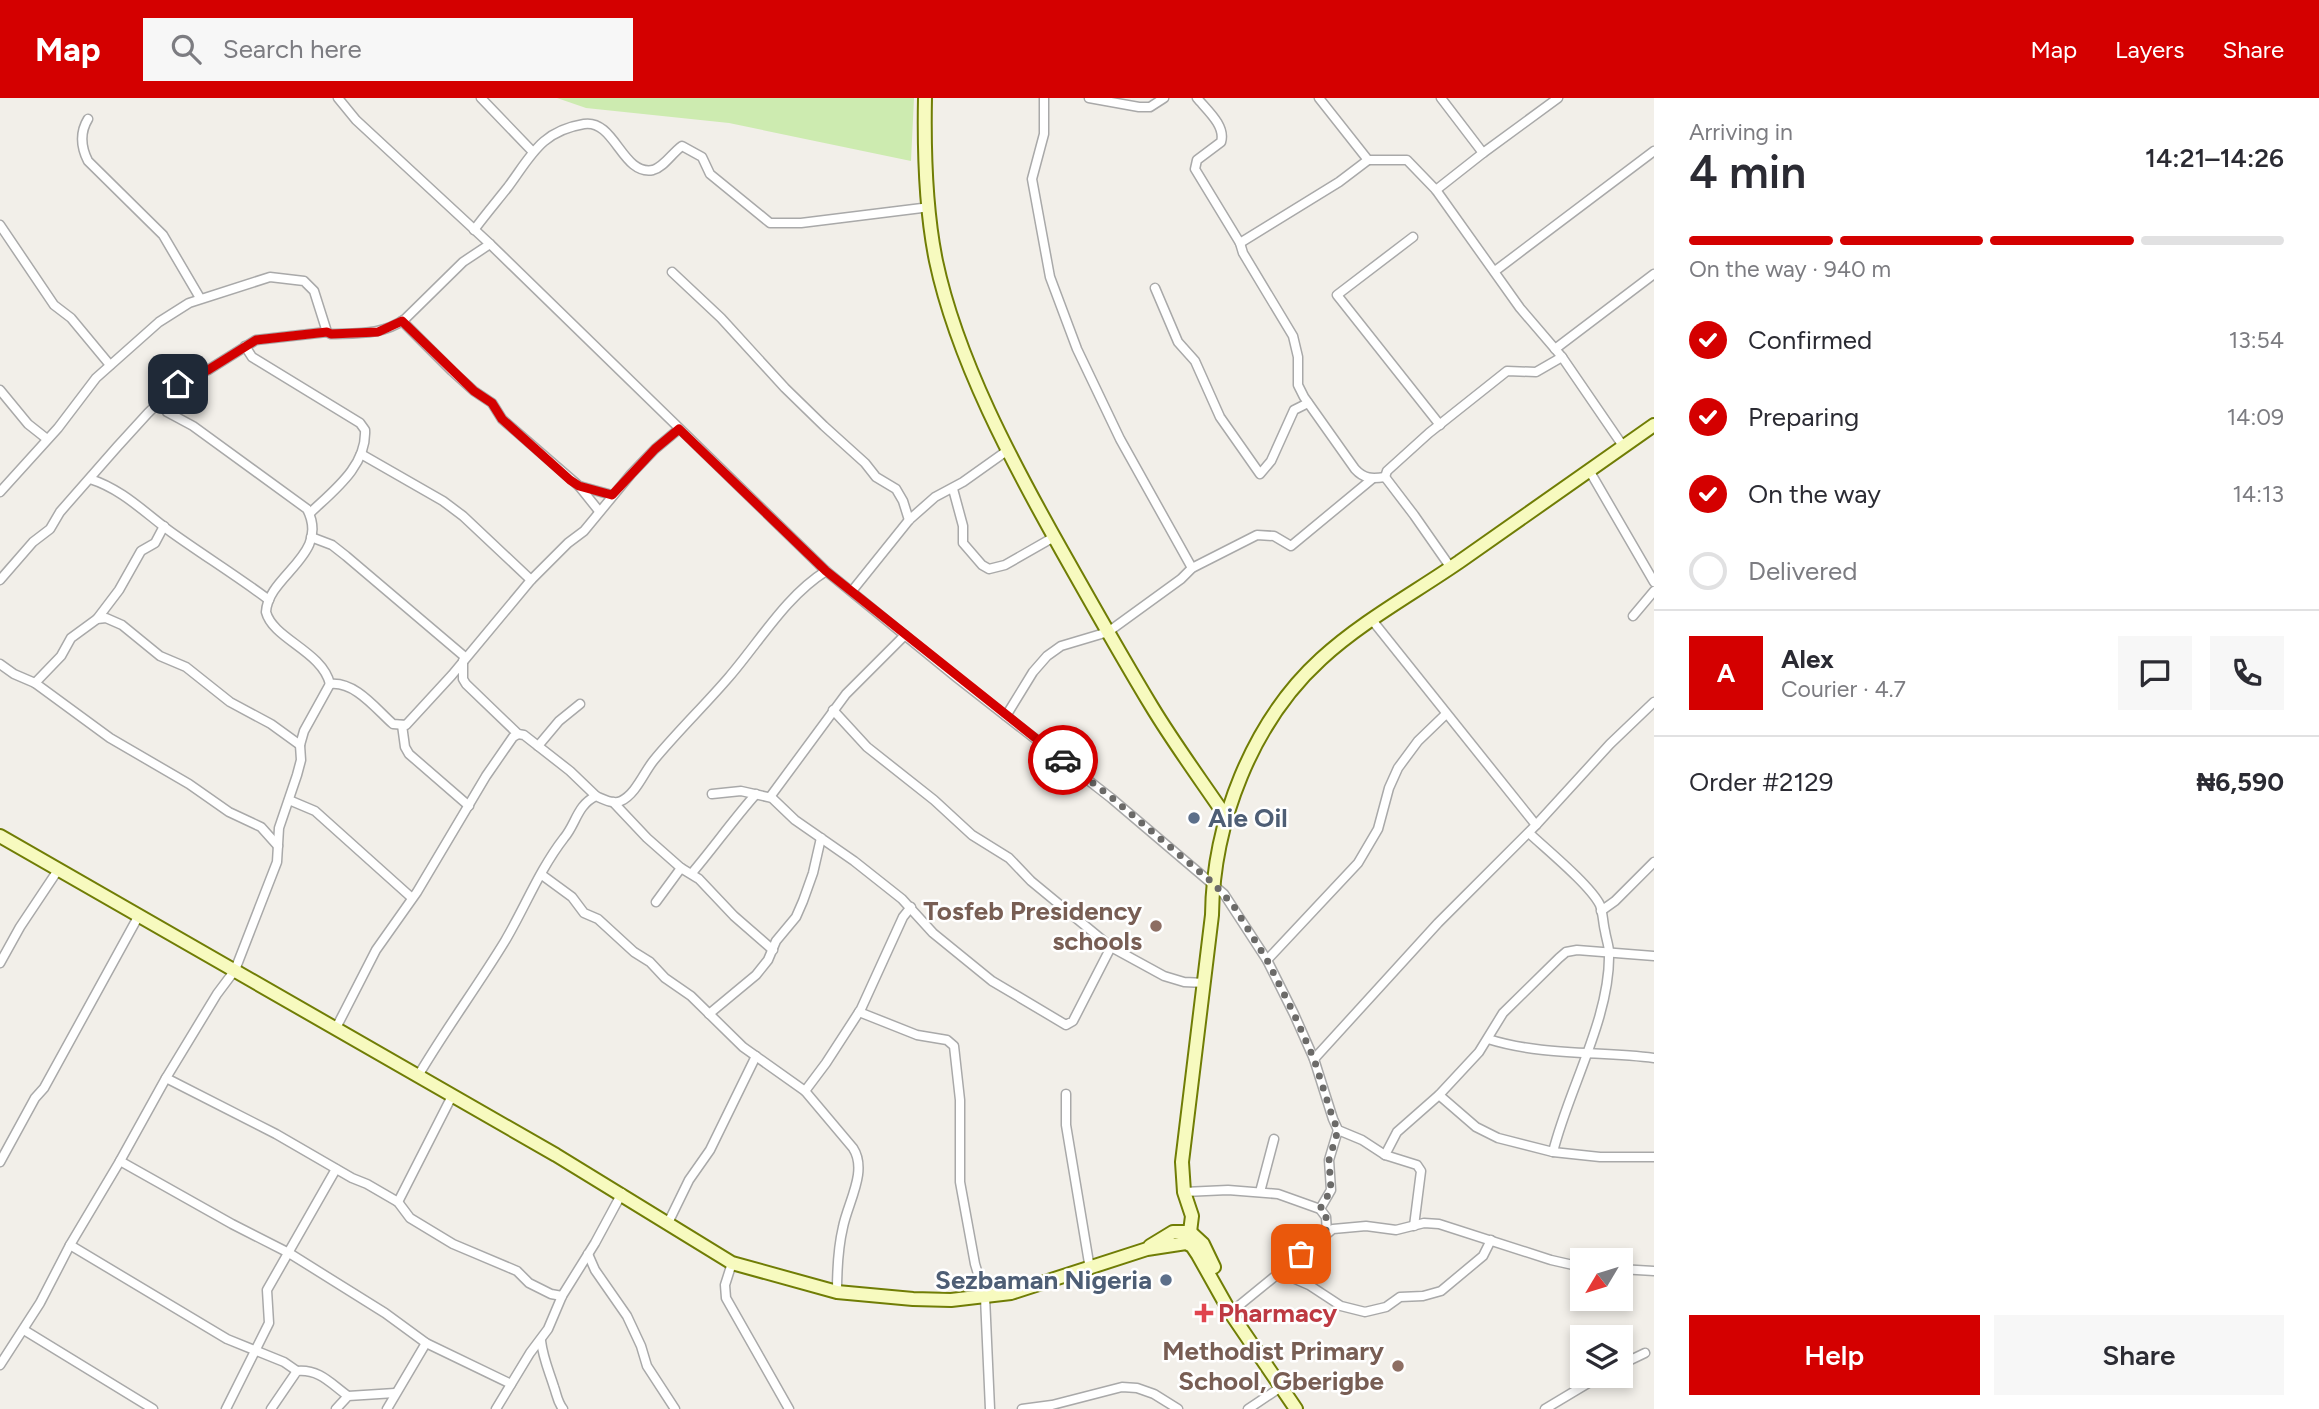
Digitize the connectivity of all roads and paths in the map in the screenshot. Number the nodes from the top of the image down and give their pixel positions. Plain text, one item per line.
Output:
1 (338, 98) edge
2 (481, 98) edge
3 (925, 98) edge
4 (1044, 98) edge
5 (1089, 98) edge
6 (1164, 98) edge
7 (1197, 98) edge
8 (1319, 98) edge
9 (1441, 98) edge
10 (1558, 98) edge
11 (1139, 103) edge
12 (88, 119) dead end
13 (533, 151) junction
14 (1654, 151) edge
15 (1483, 153) junction
16 (1368, 160) junction
17 (1436, 190) junction
18 (930, 207) junction
19 (0, 225) edge
20 (474, 230) junction
21 (1413, 237) dead end
22 (1240, 243) junction
23 (489, 244) junction
24 (1495, 271) junction
25 (672, 272) dead end
26 (1654, 274) edge
27 (1155, 288) dead end
28 (200, 298) junction
29 (402, 321) junction
30 (327, 332) junction
31 (245, 346) junction
32 (1555, 349) junction
33 (1562, 357) junction
34 (110, 365) junction
35 (0, 390) edge
36 (165, 397) junction
37 (1308, 403) junction
38 (1440, 425) junction
39 (1654, 425) edge
40 (679, 429) junction
41 (47, 439) junction
42 (1623, 446) junction
43 (1008, 450) junction
44 (361, 454) junction
45 (1589, 470) junction
46 (1385, 477) junction
47 (90, 479) junction
48 (1372, 479) junction
49 (579, 486) junction
50 (953, 489) junction
51 (0, 492) edge
52 (612, 495) junction
53 (599, 511) junction
54 (310, 513) junction
55 (909, 520) junction
56 (164, 526) junction
57 (311, 537) junction
58 (1054, 537) junction
59 (1192, 568) junction
60 (1451, 568) junction
61 (826, 571) junction
62 (0, 580) edge
63 (531, 580) junction
64 (1654, 582) edge
65 (852, 591) junction
66 (1654, 591) edge
67 (269, 600) junction
68 (1633, 616) dead end
69 (97, 619) junction
70 (1372, 620) junction
71 (1108, 632) junction
72 (905, 635) junction
73 (464, 659) junction
74 (0, 664) edge
75 (463, 674) junction
76 (452, 675) junction
77 (35, 683) junction
78 (330, 684) junction
79 (1654, 702) edge
80 (580, 704) dead end
81 (834, 710) junction
82 (1446, 714) junction
83 (1006, 716) junction
84 (402, 725) junction
85 (518, 734) junction
86 (300, 745) junction
87 (538, 746) junction
88 (712, 794) dead end
89 (756, 794) junction
90 (596, 796) junction
91 (770, 797) junction
92 (289, 800) junction
93 (613, 802) junction
94 (469, 806) junction
95 (1226, 817) junction
96 (1536, 825) junction
97 (1529, 833) junction
98 (0, 836) edge
99 (821, 838) junction
100 (279, 848) junction
101 (1654, 862) edge
102 (681, 867) junction
103 (58, 870) junction
104 (692, 873) junction
105 (542, 875) junction
106 (1213, 883) junction
107 (412, 898) junction
108 (656, 902) dead end
109 (911, 907) junction
110 (1601, 911) junction
111 (138, 917) junction
112 (1111, 947) junction
113 (773, 950) junction
114 (1609, 951) junction
115 (1654, 956) edge
116 (1267, 960) junction
117 (0, 963) edge
118 (236, 970) junction
119 (1205, 983) junction
120 (859, 1012) junction
121 (709, 1014) junction
122 (336, 1028) junction
123 (1488, 1039) junction
124 (1587, 1052) junction
125 (756, 1056) junction
126 (1654, 1058) edge
127 (1314, 1059) junction
128 (418, 1076) junction
129 (166, 1078) junction
130 (805, 1091) junction
131 (1066, 1094) dead end
132 (1438, 1095) junction
133 (452, 1097) junction
134 (1338, 1130) junction
135 (1274, 1139) dead end
136 (1553, 1152) junction
137 (1385, 1155) junction
138 (1654, 1157) edge
139 (120, 1161) junction
140 (0, 1162) edge
141 (335, 1169) junction
142 (1184, 1192) junction
143 (1260, 1192) junction
144 (622, 1194) junction
145 (397, 1202) junction
146 (1320, 1209) junction
147 (668, 1223) junction
148 (1414, 1226) junction
149 (1190, 1232) junction
150 (1326, 1233) junction
151 (1491, 1240) junction
152 (70, 1245) junction
153 (1147, 1248) junction
154 (289, 1253) junction
155 (588, 1254) junction
156 (732, 1263) junction
157 (1570, 1264) edge
158 (1090, 1269) junction
159 (1633, 1269) edge
160 (1654, 1270) edge
161 (1279, 1272) junction
162 (837, 1292) junction
163 (562, 1296) junction
164 (985, 1297) junction
165 (1236, 1308) junction
166 (24, 1330) junction
167 (541, 1340) junction
168 (426, 1343) junction
169 (256, 1352) junction
170 (1645, 1353) dead end
171 (1633, 1359) edge
172 (1, 1361) edge
173 (297, 1371) junction
174 (511, 1384) junction
175 (1282, 1387) junction
176 (1580, 1388) edge
177 (395, 1393) junction
178 (348, 1396) junction
179 (153, 1409) edge
180 (226, 1409) edge
181 (271, 1409) edge
182 (336, 1409) edge
183 (387, 1409) edge
184 (496, 1409) edge
185 (562, 1409) edge
186 (675, 1409) edge
187 (789, 1409) edge
188 (990, 1409) edge
189 (1021, 1409) edge
190 (1178, 1409) edge
191 (1248, 1409) edge
192 (1296, 1409) edge
193 (1305, 1409) edge
194 (1545, 1409) edge

1 - 20 street
2 - 13 street
3 - 18 street
4 - 59 street
5 - 11 street
6 - 11 street
7 - 22 street
8 - 16 street
9 - 15 street
10 - 15 street
12 - 28 street
13 - 18 street
13 - 20 street
14 - 24 street
15 - 17 street
16 - 17 street
16 - 22 street
17 - 24 street
18 - 43 street
19 - 34 street
20 - 23 street
21 - 38 street
22 - 37 street
23 - 29 street
23 - 40 street
24 - 32 street
25 - 55 street
26 - 32 street
27 - 37 street
28 - 30 street
28 - 34 street
29 - 30 street
29 - 49 street
30 - 31 street
31 - 36 street
31 - 44 street
32 - 33 street
33 - 38 street
33 - 42 street
34 - 41 street
35 - 41 street
36 - 47 street
36 - 54 street
37 - 48 street
38 - 46 street
39 - 42 street
40 - 52 street
40 - 61 street
41 - 51 street
42 - 45 street
43 - 50 street
43 - 58 street
44 - 54 street
44 - 63 street
45 - 60 street
45 - 64 street
46 - 48 street
46 - 60 street
47 - 56 street
47 - 62 street
48 - 59 street
49 - 52 street
49 - 53 street
50 - 55 street
50 - 58 street
52 - 53 street
53 - 63 street
54 - 57 street
55 - 65 street
56 - 67 street
56 - 69 street
57 - 67 street
57 - 73 street
58 - 71 street
59 - 71 street
60 - 70 street
61 - 65 street
61 - 93 street
63 - 73 street
65 - 72 street
66 - 68 street
67 - 78 street
69 - 77 street
69 - 86 street
70 - 82 street
70 - 95 street
71 - 83 street
71 - 95 street
72 - 81 street
72 - 83 street
73 - 75 street
73 - 76 street
74 - 77 street
75 - 76 street
75 - 85 street
76 - 84 street
77 - 100 street
78 - 84 street
78 - 86 street
79 - 96 street
80 - 87 street
81 - 91 street
81 - 112 street
82 - 96 street
82 - 116 street
83 - 106 street
84 - 94 street
85 - 87 street
85 - 94 street
86 - 92 street
87 - 90 street
88 - 89 street
89 - 91 street
89 - 104 street
90 - 93 street
90 - 105 street
91 - 99 street
92 - 100 street
92 - 107 street
93 - 102 street
94 - 107 street
95 - 106 street
96 - 97 street
97 - 110 street
97 - 127 street
98 - 103 street
99 - 109 street
99 - 113 street
100 - 118 street
101 - 110 street
102 - 104 street
102 - 108 street
103 - 111 street
103 - 117 street
104 - 113 street
105 - 121 street
105 - 128 street
106 - 116 street
106 - 119 street
107 - 122 street
109 - 112 street
109 - 120 street
110 - 114 street
111 - 118 street
111 - 140 street
112 - 119 street
113 - 121 street
114 - 115 street
114 - 123 street
114 - 124 street
116 - 127 street
118 - 122 street
118 - 129 street
119 - 142 street
120 - 130 street
120 - 164 street
121 - 125 street
122 - 128 street
123 - 124 street
123 - 132 street
124 - 126 street
124 - 136 street
125 - 130 street
125 - 147 street
127 - 134 street
128 - 133 street
129 - 139 street
129 - 141 street
130 - 162 street
131 - 158 street
132 - 136 street
132 - 137 street
133 - 144 street
133 - 145 street
134 - 137 street
134 - 146 street
135 - 143 street
136 - 138 street
137 - 148 street
139 - 152 street
139 - 154 street
141 - 145 street
141 - 154 street
142 - 143 street
142 - 149 street
143 - 146 street
144 - 147 street
144 - 155 street
145 - 163 street
146 - 150 street
147 - 156 street
148 - 150 street
148 - 151 street
149 - 153 street
149 - 165 street
150 - 161 street
151 - 157 street
151 - 161 street
152 - 166 street
152 - 169 street
153 - 158 street
153 - 175 street
154 - 168 street
154 - 169 street
155 - 163 street
155 - 186 street
156 - 162 street
156 - 187 street
158 - 164 street
159 - 160 street
161 - 165 street
162 - 164 street
163 - 167 street
164 - 188 street
165 - 193 street
166 - 172 street
166 - 179 street
167 - 174 street
167 - 185 street
168 - 174 street
168 - 177 street
169 - 173 street
169 - 180 street
170 - 171 street
173 - 178 street
173 - 181 street
174 - 184 street
175 - 191 street
175 - 192 street
176 - 194 street
177 - 178 street
177 - 183 street
178 - 182 street
189 - 190 street

